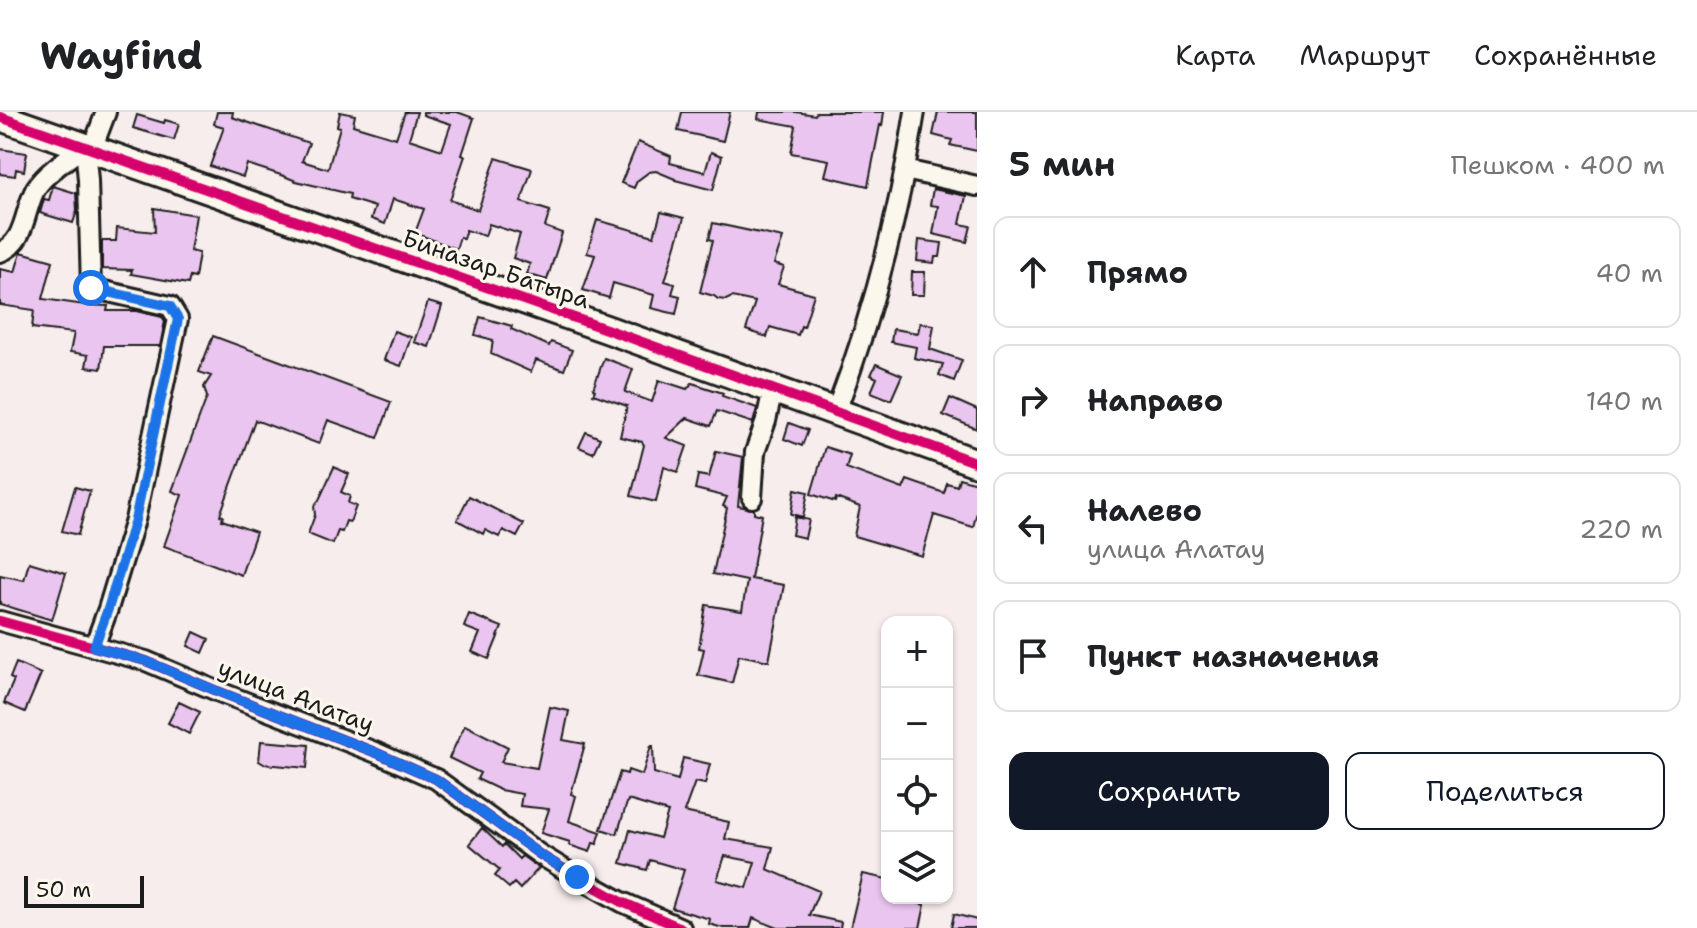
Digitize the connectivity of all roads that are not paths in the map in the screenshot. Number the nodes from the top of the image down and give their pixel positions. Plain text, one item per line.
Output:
1 (106, 112) edge
2 (915, 112) edge
3 (0, 117) edge
4 (88, 148) junction
5 (905, 170) junction
6 (977, 186) edge
7 (0, 252) edge
8 (773, 389) junction
9 (836, 411) junction
10 (977, 463) edge
11 (752, 498) dead end
12 (0, 621) edge
13 (94, 647) junction
14 (681, 928) edge

1 - 4 street
2 - 5 street
3 - 4 street, Биназар Батыра
4 - 7 street
4 - 8 street, Биназар Батыра
4 - 13 street
5 - 6 street
5 - 9 street
8 - 9 street, Биназар Батыра
8 - 11 street
9 - 10 street, Биназар Батыра
12 - 13 street, улица Алатау
13 - 14 street, улица Алатау

